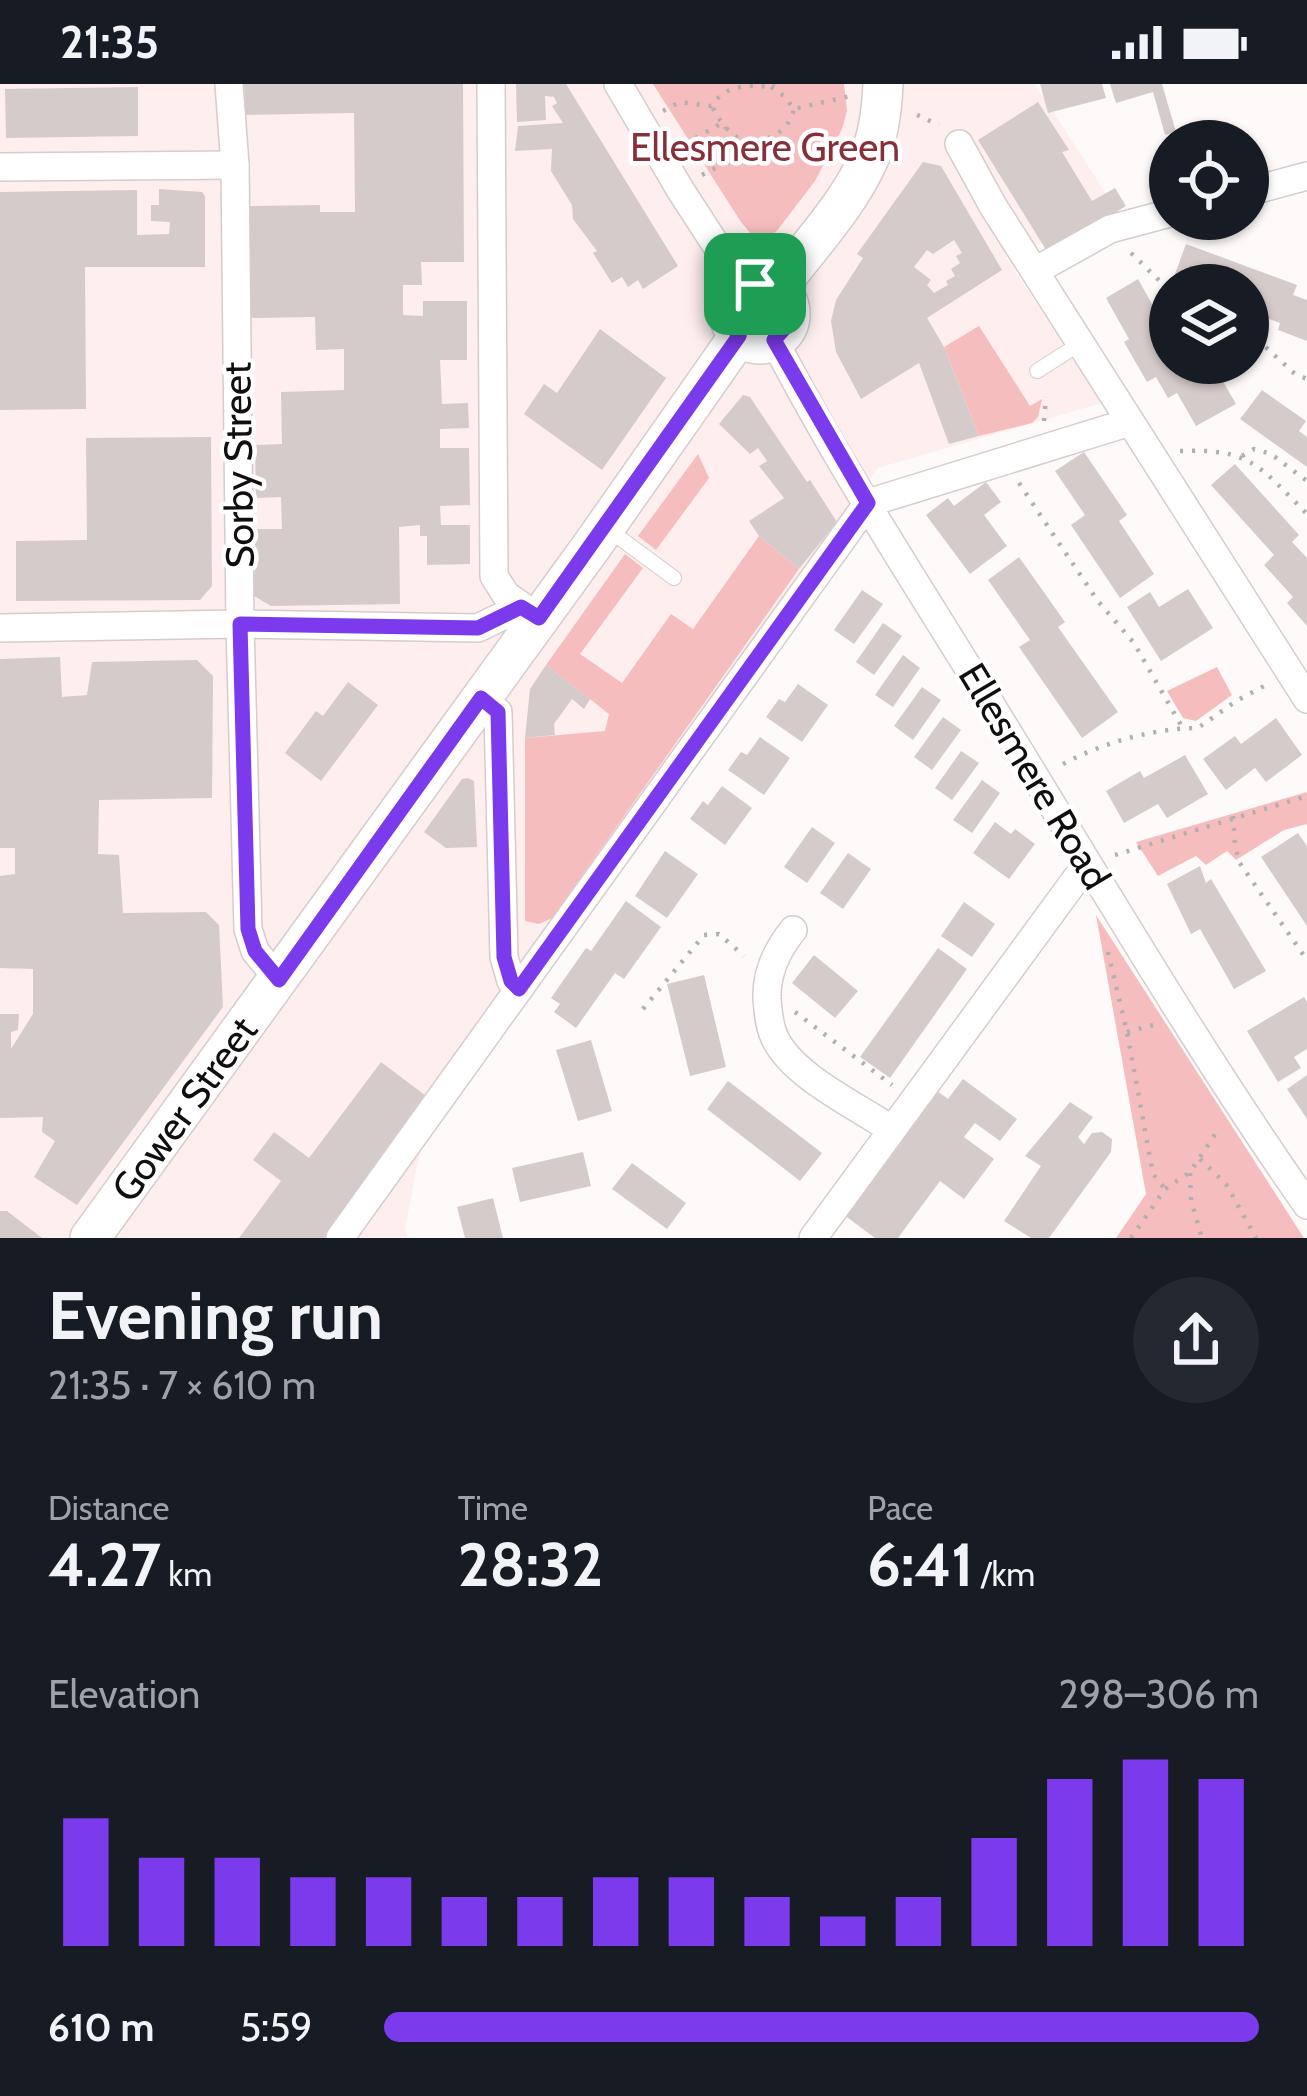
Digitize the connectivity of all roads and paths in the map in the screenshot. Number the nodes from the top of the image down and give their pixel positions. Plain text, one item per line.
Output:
1 (229, 84) edge
2 (491, 84) edge
3 (618, 84) edge
4 (773, 86) edge
5 (880, 96) edge
6 (711, 106) junction
7 (794, 109) junction
8 (642, 122) junction
9 (724, 125) junction
10 (959, 144) joint
11 (669, 153) dead end
12 (235, 165) junction
13 (0, 167) edge
14 (1307, 176) edge
15 (1269, 186) edge
16 (681, 191) junction
17 (1149, 219) edge
18 (1111, 229) junction
19 (1035, 271) junction
20 (1149, 272) edge
21 (760, 288) junction
22 (756, 338) junction
23 (1081, 343) junction
24 (1269, 350) edge
25 (1037, 371) dead end
26 (1307, 379) edge
27 (1130, 422) junction
28 (1150, 452) junction
29 (1242, 456) junction
30 (1005, 461) junction
31 (1307, 481) edge
32 (868, 503) junction
33 (1307, 514) edge
34 (605, 527) junction
35 (674, 578) dead end
36 (530, 613) junction
37 (240, 624) junction
38 (0, 628) edge
39 (1290, 673) junction
40 (481, 698) junction
41 (1307, 699) edge
42 (1182, 727) junction
43 (1036, 778) junction
44 (1307, 796) edge
45 (1233, 816) junction
46 (1087, 864) junction
47 (794, 930) dead end
48 (1107, 948) dead end
49 (1307, 960) edge
50 (279, 980) junction
51 (768, 985) junction
52 (519, 989) junction
53 (643, 1009) dead end
54 (912, 1100) junction
55 (1236, 1101) junction
56 (891, 1129) junction
57 (1200, 1159) junction
58 (1190, 1172) junction
59 (1165, 1190) junction
60 (1307, 1205) edge
61 (90, 1238) edge
62 (340, 1238) edge
63 (813, 1238) edge
64 (1131, 1238) edge
65 (1202, 1238) edge
66 (1256, 1238) edge

1 - 12 street, Sorby Street
2 - 36 street
3 - 8 street
4 - 6 path
4 - 7 path
5 - 7 path
5 - 10 path
5 - 21 main road
6 - 8 path
6 - 9 path
7 - 9 path
8 - 16 street
9 - 11 path
9 - 16 path
10 - 19 street
12 - 13 street
12 - 37 street, Sorby Street
14 - 15 street
16 - 21 street
17 - 18 street
18 - 19 street
18 - 20 path
19 - 23 street
21 - 22 main road
21 - 22 main road
22 - 32 street, Ellesmere Road
22 - 34 main road, Gower Street
23 - 25 lane
23 - 27 street
24 - 26 path
27 - 28 street
27 - 30 street
28 - 29 path
28 - 39 street
29 - 31 path
29 - 33 path
30 - 32 street
30 - 42 path
32 - 43 street, Ellesmere Road
32 - 52 street
34 - 35 lane
34 - 36 main road, Gower Street
36 - 37 street
36 - 40 main road, Gower Street
37 - 38 street
37 - 50 street, Sorby Street
39 - 41 street
39 - 42 path
40 - 50 main road, Gower Street
40 - 52 street
42 - 43 path
43 - 46 street, Ellesmere Road
44 - 45 path
45 - 46 path
45 - 49 path
46 - 54 street
46 - 55 street, Ellesmere Road
47 - 51 street
48 - 59 path
50 - 61 main road, Gower Street
51 - 53 path
51 - 54 path
51 - 56 street
52 - 62 street
54 - 56 street
55 - 57 path
55 - 60 street, Ellesmere Road
56 - 63 street
57 - 58 path
57 - 66 path
58 - 59 path
58 - 65 path
59 - 64 path

